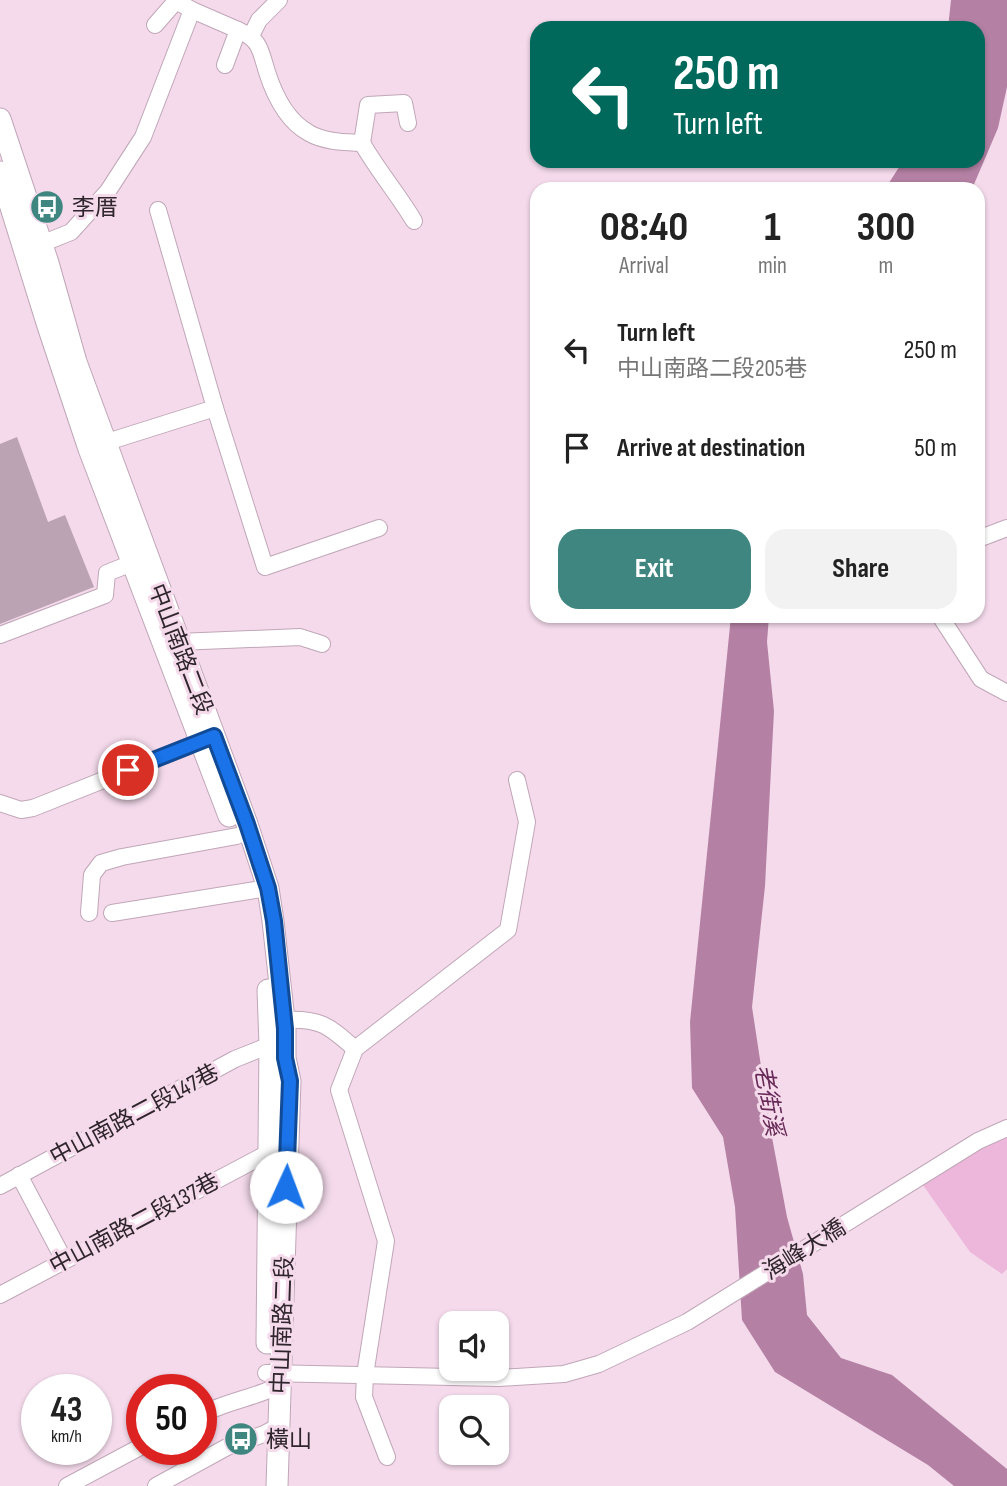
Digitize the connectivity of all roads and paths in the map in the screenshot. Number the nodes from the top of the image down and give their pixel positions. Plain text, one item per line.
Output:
1 (279, 0) edge
2 (192, 10) junction
3 (155, 25) dead end
4 (245, 33) junction
5 (225, 65) dead end
6 (0, 119) edge
7 (408, 122) dead end
8 (362, 143) junction
9 (0, 172) edge
10 (158, 209) dead end
11 (414, 221) dead end
12 (34, 247) junction
13 (215, 408) junction
14 (104, 443) junction
15 (379, 528) dead end
16 (1007, 528) edge
17 (985, 536) edge
18 (140, 559) junction
19 (945, 623) edge
20 (0, 635) edge
21 (178, 642) junction
22 (321, 644) dead end
23 (1007, 693) edge
24 (207, 738) junction
25 (517, 780) dead end
26 (0, 803) edge
27 (237, 836) junction
28 (261, 890) junction
29 (89, 913) dead end
30 (112, 913) dead end
31 (284, 1020) junction
32 (270, 1045) junction
33 (355, 1049) junction
34 (1007, 1128) edge
35 (268, 1153) junction
36 (19, 1175) junction
37 (0, 1186) edge
38 (64, 1260) junction
39 (0, 1294) edge
40 (365, 1375) junction
41 (273, 1381) junction
42 (217, 1407) edge
43 (272, 1430) junction
44 (126, 1455) edge
45 (387, 1457) dead end
46 (67, 1486) edge
47 (156, 1486) edge
48 (263, 1486) edge
49 (277, 1486) edge

1 - 4 street
2 - 3 street
2 - 4 street
2 - 12 street
4 - 5 street
4 - 8 street
6 - 12 main road, 中山南路二段
7 - 8 street
8 - 11 street
9 - 12 main road, 中山南路二段
10 - 13 street
12 - 14 main road, 中山南路二段
12 - 18 main road, 中山南路二段
13 - 14 street
13 - 15 street
14 - 18 main road, 中山南路二段
16 - 17 street
18 - 20 street
18 - 21 main road, 中山南路二段
18 - 24 main road, 中山南路二段
19 - 23 street
21 - 22 street
21 - 24 main road, 中山南路二段
24 - 26 street
24 - 27 main road, 中山南路二段
24 - 28 main road, 中山南路二段
25 - 33 street
27 - 28 main road, 中山南路二段
27 - 29 street
28 - 30 street
28 - 31 main road, 中山南路二段
28 - 32 main road, 中山南路二段
31 - 33 street
31 - 41 main road, 中山南路二段
32 - 35 main road, 中山南路二段
32 - 36 street, 中山南路二段147巷
33 - 40 street
34 - 40 street, 海峰大橋
35 - 38 street, 中山南路二段137巷
35 - 41 main road, 中山南路二段
36 - 37 street, 中山南路二段147巷
36 - 38 street
38 - 39 street, 中山南路二段137巷
40 - 41 street, 海峰大橋
40 - 45 street
41 - 42 street, 海峰大橋
41 - 43 main road, 中山南路二段
43 - 47 street
43 - 48 main road, 中山南路二段
43 - 49 main road, 中山南路二段
44 - 46 street

